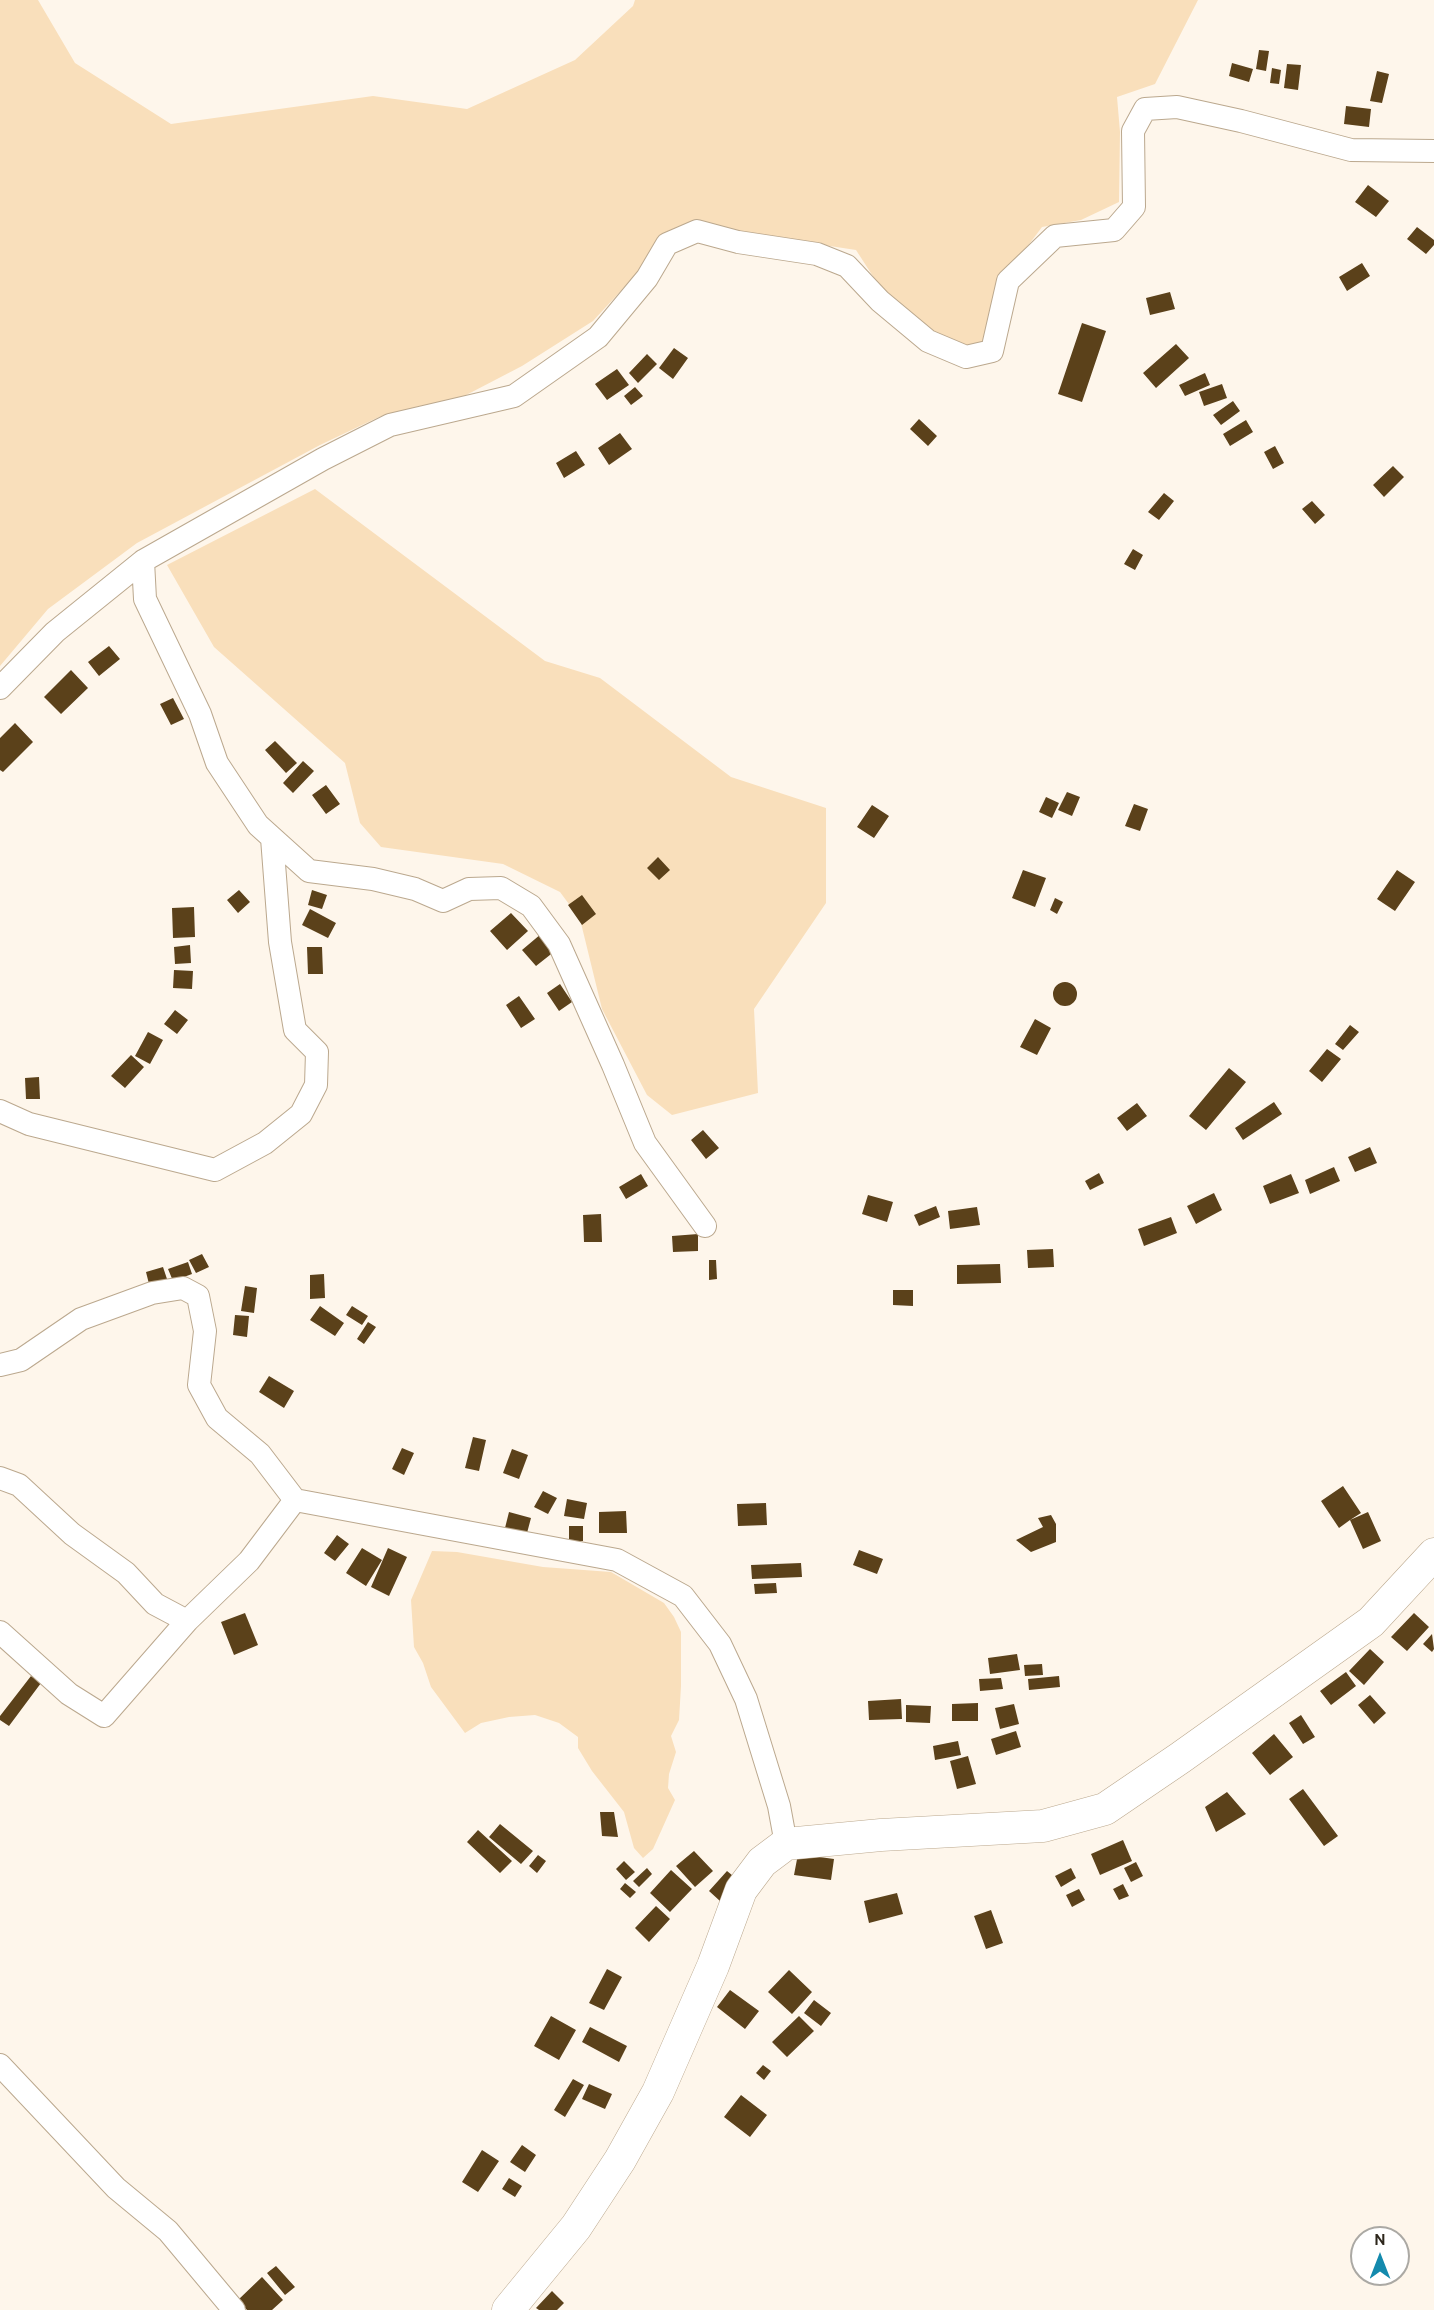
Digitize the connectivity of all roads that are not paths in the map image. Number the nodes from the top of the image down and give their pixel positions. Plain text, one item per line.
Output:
1 (1434, 151) edge
2 (143, 561) junction
3 (0, 688) edge
4 (272, 838) junction
5 (0, 1111) edge
6 (705, 1226) dead end
7 (0, 1365) edge
8 (0, 1478) edge
9 (295, 1500) junction
10 (1434, 1554) edge
11 (187, 1622) junction
12 (0, 1632) edge
13 (786, 1844) junction
14 (0, 2065) edge
15 (234, 2310) edge
16 (507, 2310) edge

1 - 2 street
2 - 3 street
2 - 4 street
4 - 5 street
4 - 6 street
7 - 9 street
8 - 11 street
9 - 11 street
9 - 13 street
10 - 13 street
11 - 12 street
13 - 16 street
14 - 15 street

